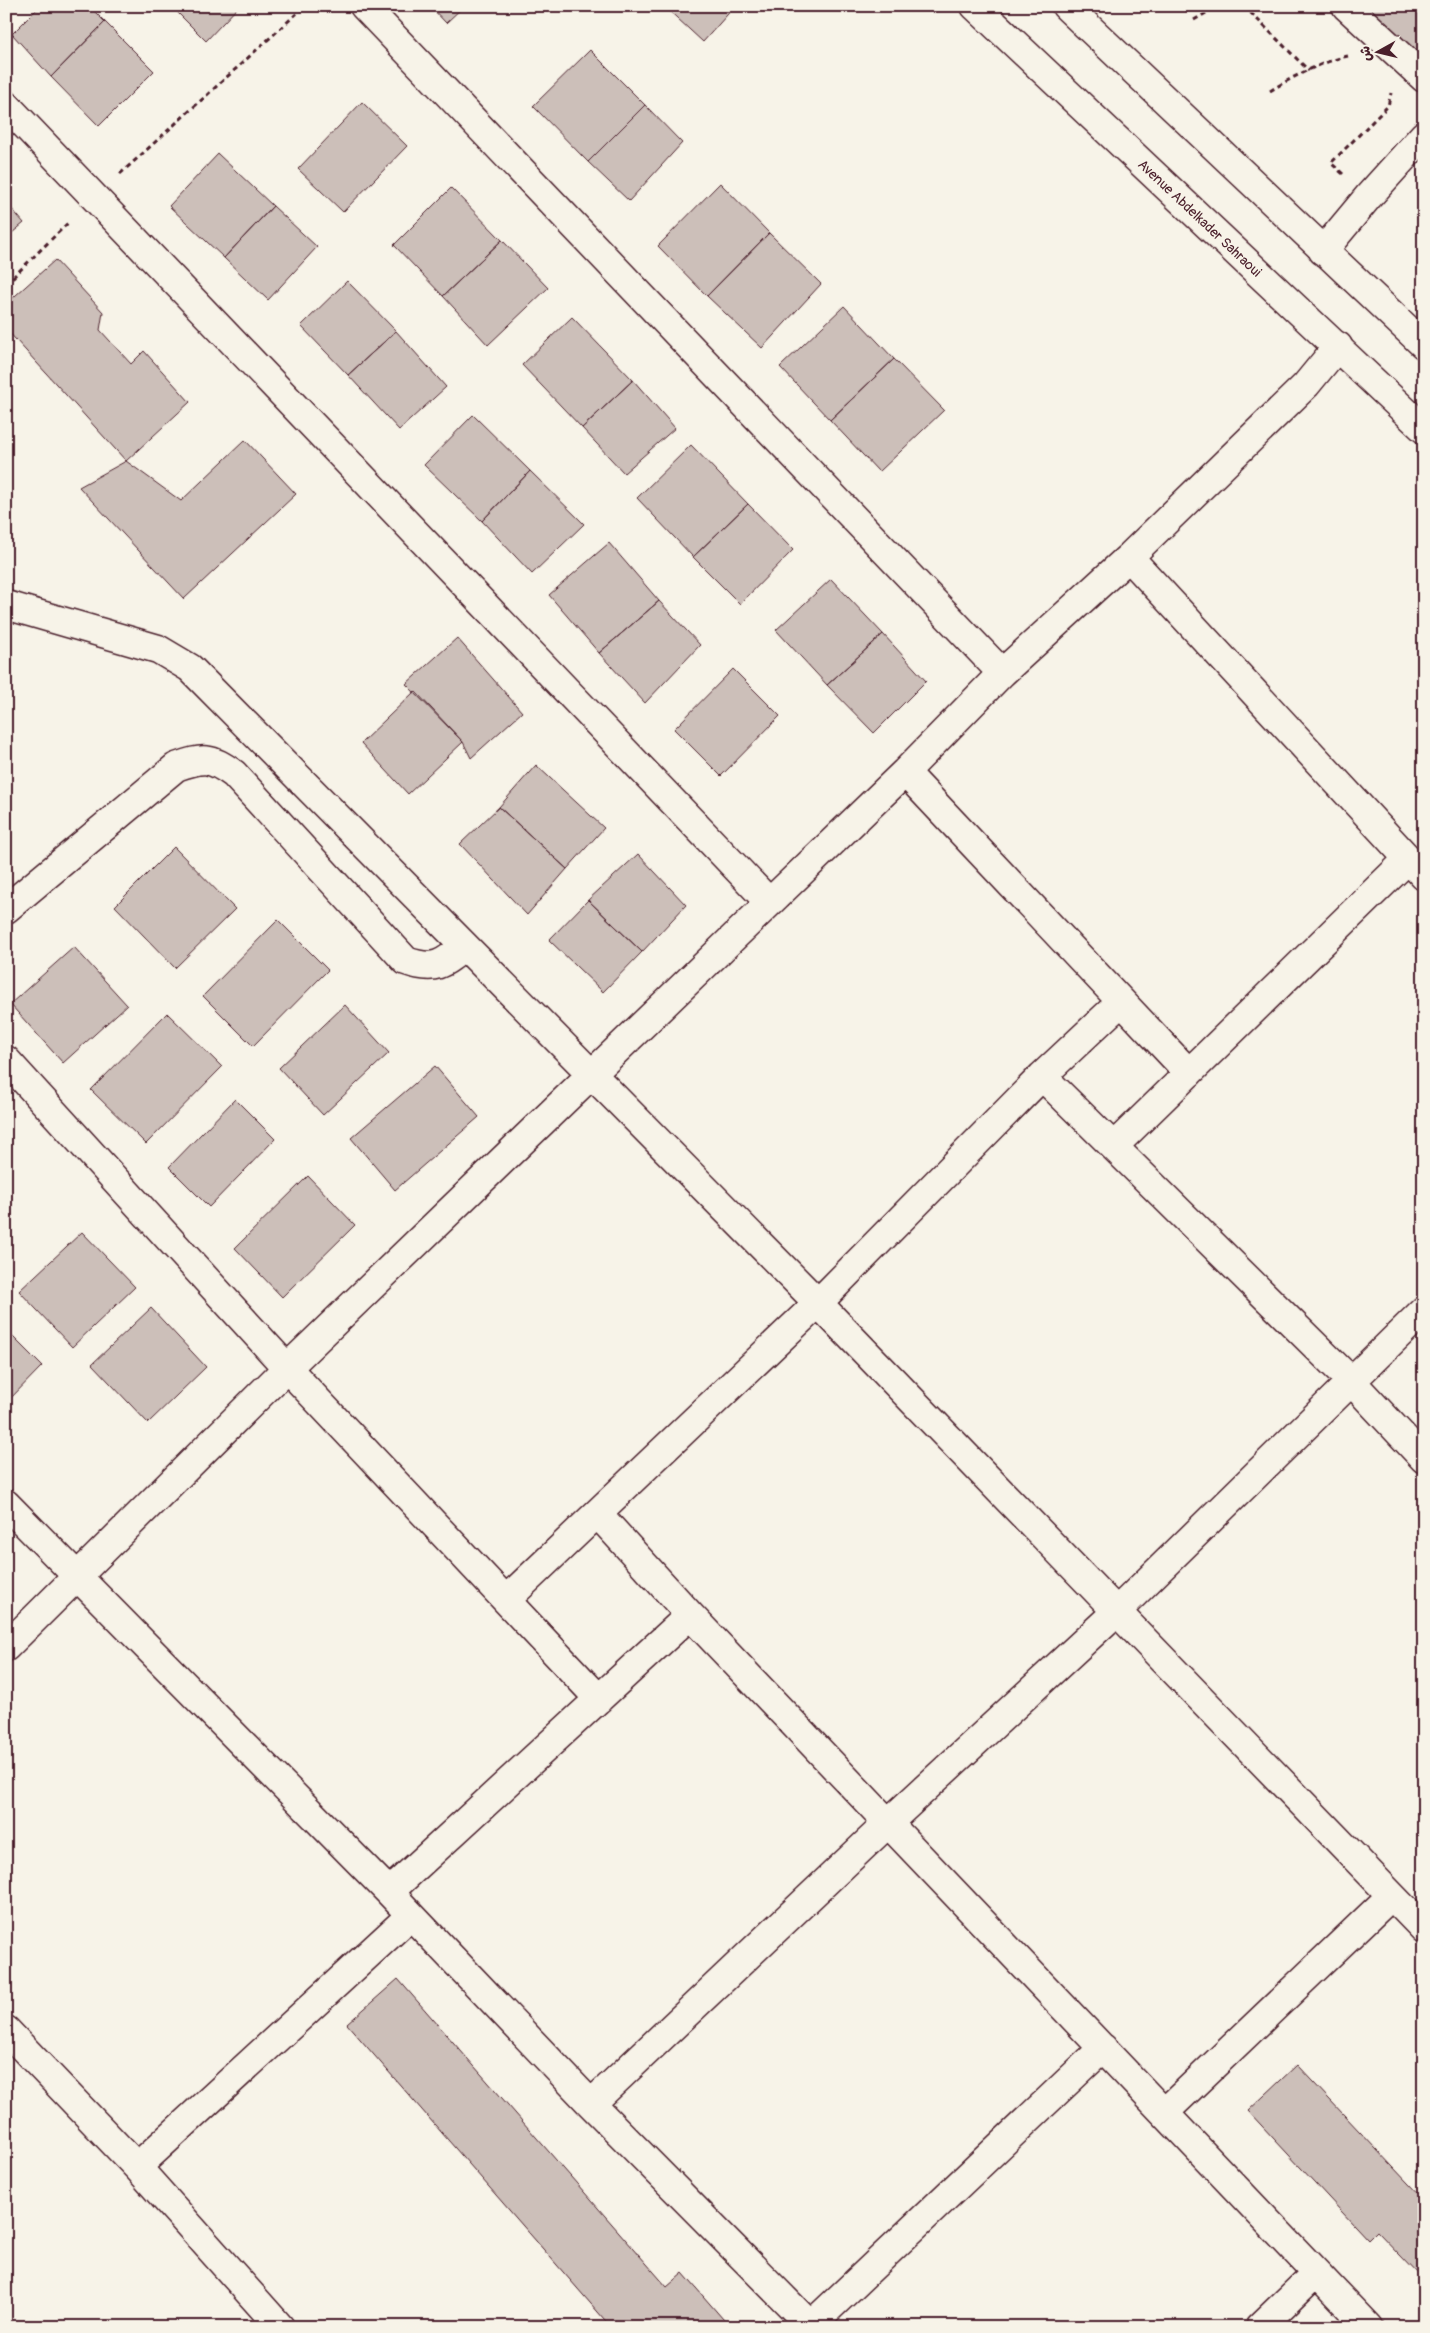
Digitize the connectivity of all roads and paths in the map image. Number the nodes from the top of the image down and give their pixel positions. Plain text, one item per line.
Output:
1 (305, 6) edge
2 (364, 6) edge
3 (976, 6) edge
4 (1066, 6) edge
5 (1218, 6) edge
6 (1244, 6) edge
7 (1346, 6) edge
8 (1194, 20) dead end
9 (1354, 55) dead end
10 (1309, 71) junction
11 (1424, 78) edge
12 (1388, 88) dead end
13 (1270, 91) dead end
14 (6, 105) edge
15 (1424, 135) edge
16 (1368, 197) junction
17 (94, 198) junction
18 (1323, 251) junction
19 (6, 284) edge
20 (1424, 345) edge
21 (1338, 346) junction
22 (1424, 429) edge
23 (1129, 557) junction
24 (6, 605) edge
25 (1002, 673) junction
26 (905, 772) junction
27 (1416, 868) edge
28 (769, 902) junction
29 (6, 909) edge
30 (464, 946) junction
31 (1121, 1002) junction
32 (6, 1060) edge
33 (1189, 1073) junction
34 (591, 1074) junction
35 (1042, 1076) junction
36 (1115, 1145) junction
37 (818, 1303) junction
38 (1424, 1310) edge
39 (287, 1368) junction
40 (1351, 1381) junction
41 (1424, 1459) edge
42 (6, 1504) edge
43 (598, 1514) junction
44 (77, 1577) junction
45 (506, 1600) junction
46 (1116, 1612) junction
47 (690, 1615) junction
48 (6, 1647) edge
49 (599, 1699) junction
50 (889, 1822) junction
51 (389, 1892) junction
52 (1391, 1896) junction
53 (410, 1916) junction
54 (1424, 1929) edge
55 (6, 2030) edge
56 (1103, 2048) junction
57 (590, 2104) junction
58 (1165, 2112) junction
59 (137, 2167) junction
60 (1316, 2272) junction
61 (810, 2326) edge
62 (280, 2327) edge
63 (1260, 2327) edge
64 (1368, 2327) edge

1 - 17 path
2 - 25 street
3 - 21 street, Avenue Abdelkader Sahraoui
4 - 18 street
5 - 8 path
6 - 10 path
7 - 11 street
9 - 10 path
10 - 13 path
12 - 16 path
14 - 17 street
15 - 16 street
16 - 18 street
17 - 19 path
17 - 28 street
18 - 20 street
21 - 22 street, Avenue Abdelkader Sahraoui
21 - 23 street
23 - 25 street
23 - 27 street
24 - 30 street
25 - 26 street
26 - 28 street
26 - 31 street
27 - 33 street
28 - 34 street
29 - 30 street
30 - 34 street
31 - 33 street
31 - 35 street
32 - 39 street
33 - 36 street
34 - 37 street
34 - 39 street
35 - 36 street
35 - 37 street
36 - 40 street
37 - 43 street
37 - 46 street
38 - 40 street
39 - 44 street
39 - 45 street
40 - 41 street
40 - 46 street
42 - 44 street
43 - 45 street
43 - 47 street
44 - 48 street
44 - 51 street
45 - 49 street
46 - 50 street
46 - 52 street
47 - 49 street
47 - 50 street
49 - 51 street
50 - 56 street
50 - 57 street
51 - 53 street
52 - 54 street
52 - 58 street
53 - 57 street
53 - 59 street
55 - 59 street
56 - 58 street
56 - 61 street
57 - 61 street
58 - 60 street
59 - 62 street
60 - 63 street
60 - 64 street

